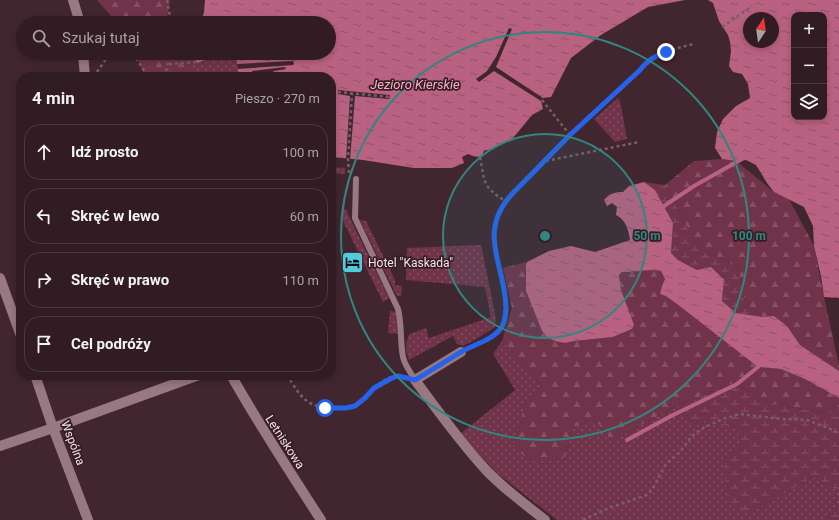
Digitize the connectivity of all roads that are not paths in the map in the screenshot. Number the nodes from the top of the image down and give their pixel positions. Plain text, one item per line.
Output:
1 (73, 0) edge
2 (78, 16) edge
3 (84, 60) edge
4 (85, 72) edge
5 (356, 179) dead end
6 (0, 278) edge
7 (16, 322) edge
8 (461, 352) road end
9 (37, 380) edge
10 (185, 380) edge
11 (234, 380) edge
12 (415, 380) junction
13 (53, 428) junction
14 (0, 446) edge
15 (88, 520) edge
16 (321, 520) edge
17 (545, 520) edge

1 - 2 street
3 - 4 street
5 - 12 lane
6 - 7 street
8 - 12 street
9 - 13 street, Wspólna
10 - 13 street
11 - 16 street, Letniskowa
12 - 17 street
13 - 14 street
13 - 15 street, Wspólna

